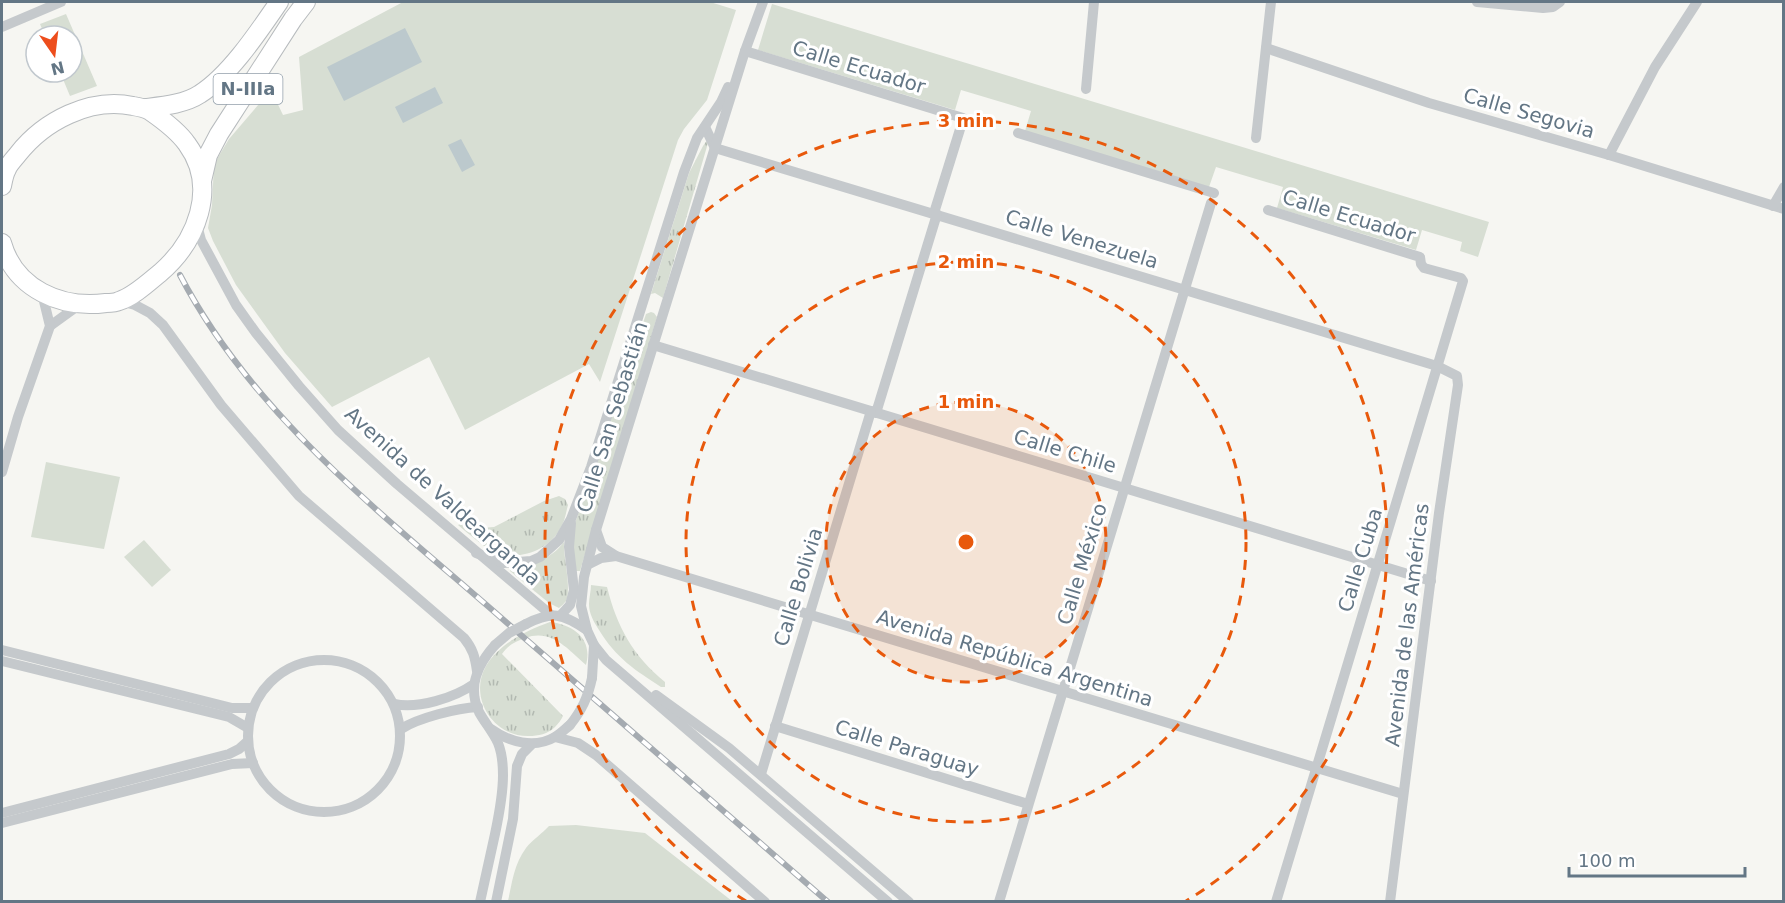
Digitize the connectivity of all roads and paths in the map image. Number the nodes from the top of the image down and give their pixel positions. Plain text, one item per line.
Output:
1 (61, 2) edge
2 (279, 2) edge
3 (306, 2) edge
4 (763, 2) edge
5 (1094, 2) edge
6 (1271, 2) edge
7 (1477, 2) edge
8 (1560, 2) edge
9 (1697, 2) edge
10 (2, 27) edge
11 (1266, 48) junction
12 (745, 51) junction
13 (1086, 89) dead end
14 (146, 108) junction
15 (962, 122) joint
16 (705, 127) junction
17 (1018, 133) dead end
18 (1256, 138) dead end
19 (27, 144) junction
20 (715, 148) junction
21 (1609, 155) junction
22 (2, 158) edge
23 (202, 183) junction
24 (2, 186) edge
25 (1784, 187) edge
26 (1778, 207) edge
27 (1268, 210) dead end
28 (936, 213) junction
29 (197, 225) junction
30 (2, 243) edge
31 (1420, 257) joint
32 (2, 276) edge
33 (21, 277) junction
34 (1185, 289) junction
35 (42, 293) junction
36 (120, 301) junction
37 (80, 305) junction
38 (642, 306) junction
39 (663, 314) junction
40 (50, 326) junction
41 (653, 345) junction
42 (1437, 366) junction
43 (874, 412) junction
44 (2, 472) edge
45 (1124, 488) junction
46 (571, 519) junction
47 (596, 530) junction
48 (476, 553) junction
49 (616, 556) junction
50 (587, 565) junction
51 (1377, 565) junction
52 (1431, 581) junction
53 (809, 615) junction
54 (555, 616) junction
55 (587, 630) junction
56 (594, 645) junction
57 (2, 650) edge
58 (2, 661) edge
59 (477, 671) junction
60 (474, 684) junction
61 (640, 688) junction
62 (1063, 691) junction
63 (394, 704) junction
64 (478, 707) junction
65 (253, 708) junction
66 (775, 726) junction
67 (489, 727) junction
68 (248, 728) junction
69 (400, 729) junction
70 (555, 737) junction
71 (248, 741) junction
72 (532, 744) junction
73 (253, 763) junction
74 (1316, 768) junction
75 (760, 774) junction
76 (1403, 794) junction
77 (1028, 804) junction
78 (2, 813) edge
79 (2, 823) edge
80 (480, 902) edge
81 (496, 902) edge
82 (765, 902) edge
83 (888, 902) edge
84 (909, 902) edge
85 (999, 902) edge
86 (1275, 902) edge
87 (1390, 902) edge

1 - 10 street
2 - 14 highway, N-IIIa
3 - 23 highway, N-IIIa
4 - 12 street, Calle San Sebastián
5 - 13 street
6 - 11 street
7 - 8 street
9 - 21 street
11 - 18 street
11 - 21 street, Calle Segovia
12 - 15 street, Calle Ecuador
12 - 16 street, Calle San Sebastián
12 - 20 street, Calle San Sebastián
14 - 19 highway, N-IIIa
14 - 23 highway, N-IIIa
15 - 28 street, Calle Bolivia
16 - 20 street
16 - 38 street, Calle San Sebastián
17 - 34 street, Calle México
19 - 22 street
19 - 24 highway, N-IIIa
20 - 28 street, Calle Venezuela
20 - 39 street, Calle San Sebastián
21 - 26 street, Calle Segovia
23 - 29 highway, N-IIIa
25 - 26 street
27 - 31 street, Calle Ecuador
28 - 34 street, Calle Venezuela
28 - 43 street, Calle Bolivia
29 - 36 highway, N-IIIa
29 - 48 street, Avenida de Valdearganda
30 - 33 highway, N-IIIa
31 - 42 street, Calle Cuba
32 - 33 highway
33 - 35 highway, N-IIIa
34 - 42 street, Calle Venezuela
34 - 45 street, Calle México
35 - 37 highway, N-IIIa
35 - 40 street
36 - 37 highway, N-IIIa
36 - 59 street
37 - 40 street
38 - 39 street, Calle San Sebastián
38 - 46 street, Calle San Sebastián
39 - 41 street, Calle San Sebastián
40 - 44 street
41 - 43 street, Calle Chile
41 - 47 street, Calle San Sebastián
42 - 51 street, Calle Cuba
42 - 52 street, Avenida de las Américas
43 - 45 street, Calle Chile
43 - 53 street, Calle Bolivia
45 - 51 street, Calle Chile
45 - 62 street, Calle México
46 - 48 street
46 - 54 street
47 - 49 street
47 - 50 street, Calle San Sebastián
48 - 54 street, Avenida de Valdearganda
49 - 50 street
49 - 53 street, Avenida República Argentina
50 - 55 street, Calle San Sebastián
51 - 52 street, Calle Chile
51 - 74 street, Calle Cuba
52 - 76 street, Avenida de las Américas
53 - 62 street, Avenida República Argentina
53 - 66 street, Calle Bolivia
54 - 55 street
54 - 59 street, bridge
55 - 56 street
56 - 61 street
56 - 70 street, bridge
57 - 65 street
58 - 68 street
59 - 60 street
60 - 63 street
60 - 64 street
61 - 75 street
61 - 83 street
62 - 74 street, Avenida República Argentina
62 - 77 street, Calle México
63 - 65 street
63 - 69 street
64 - 67 street
64 - 69 street
65 - 68 street
66 - 75 street, Calle Bolivia
66 - 77 street, Calle Paraguay
67 - 72 street
67 - 80 street
68 - 71 street
69 - 73 street
70 - 72 street
70 - 82 street
71 - 73 street
71 - 78 street
72 - 81 street
73 - 79 street
74 - 76 street, Avenida República Argentina
74 - 86 street, Calle Cuba
75 - 84 street
76 - 87 street, Avenida de las Américas
77 - 85 street, Calle México

